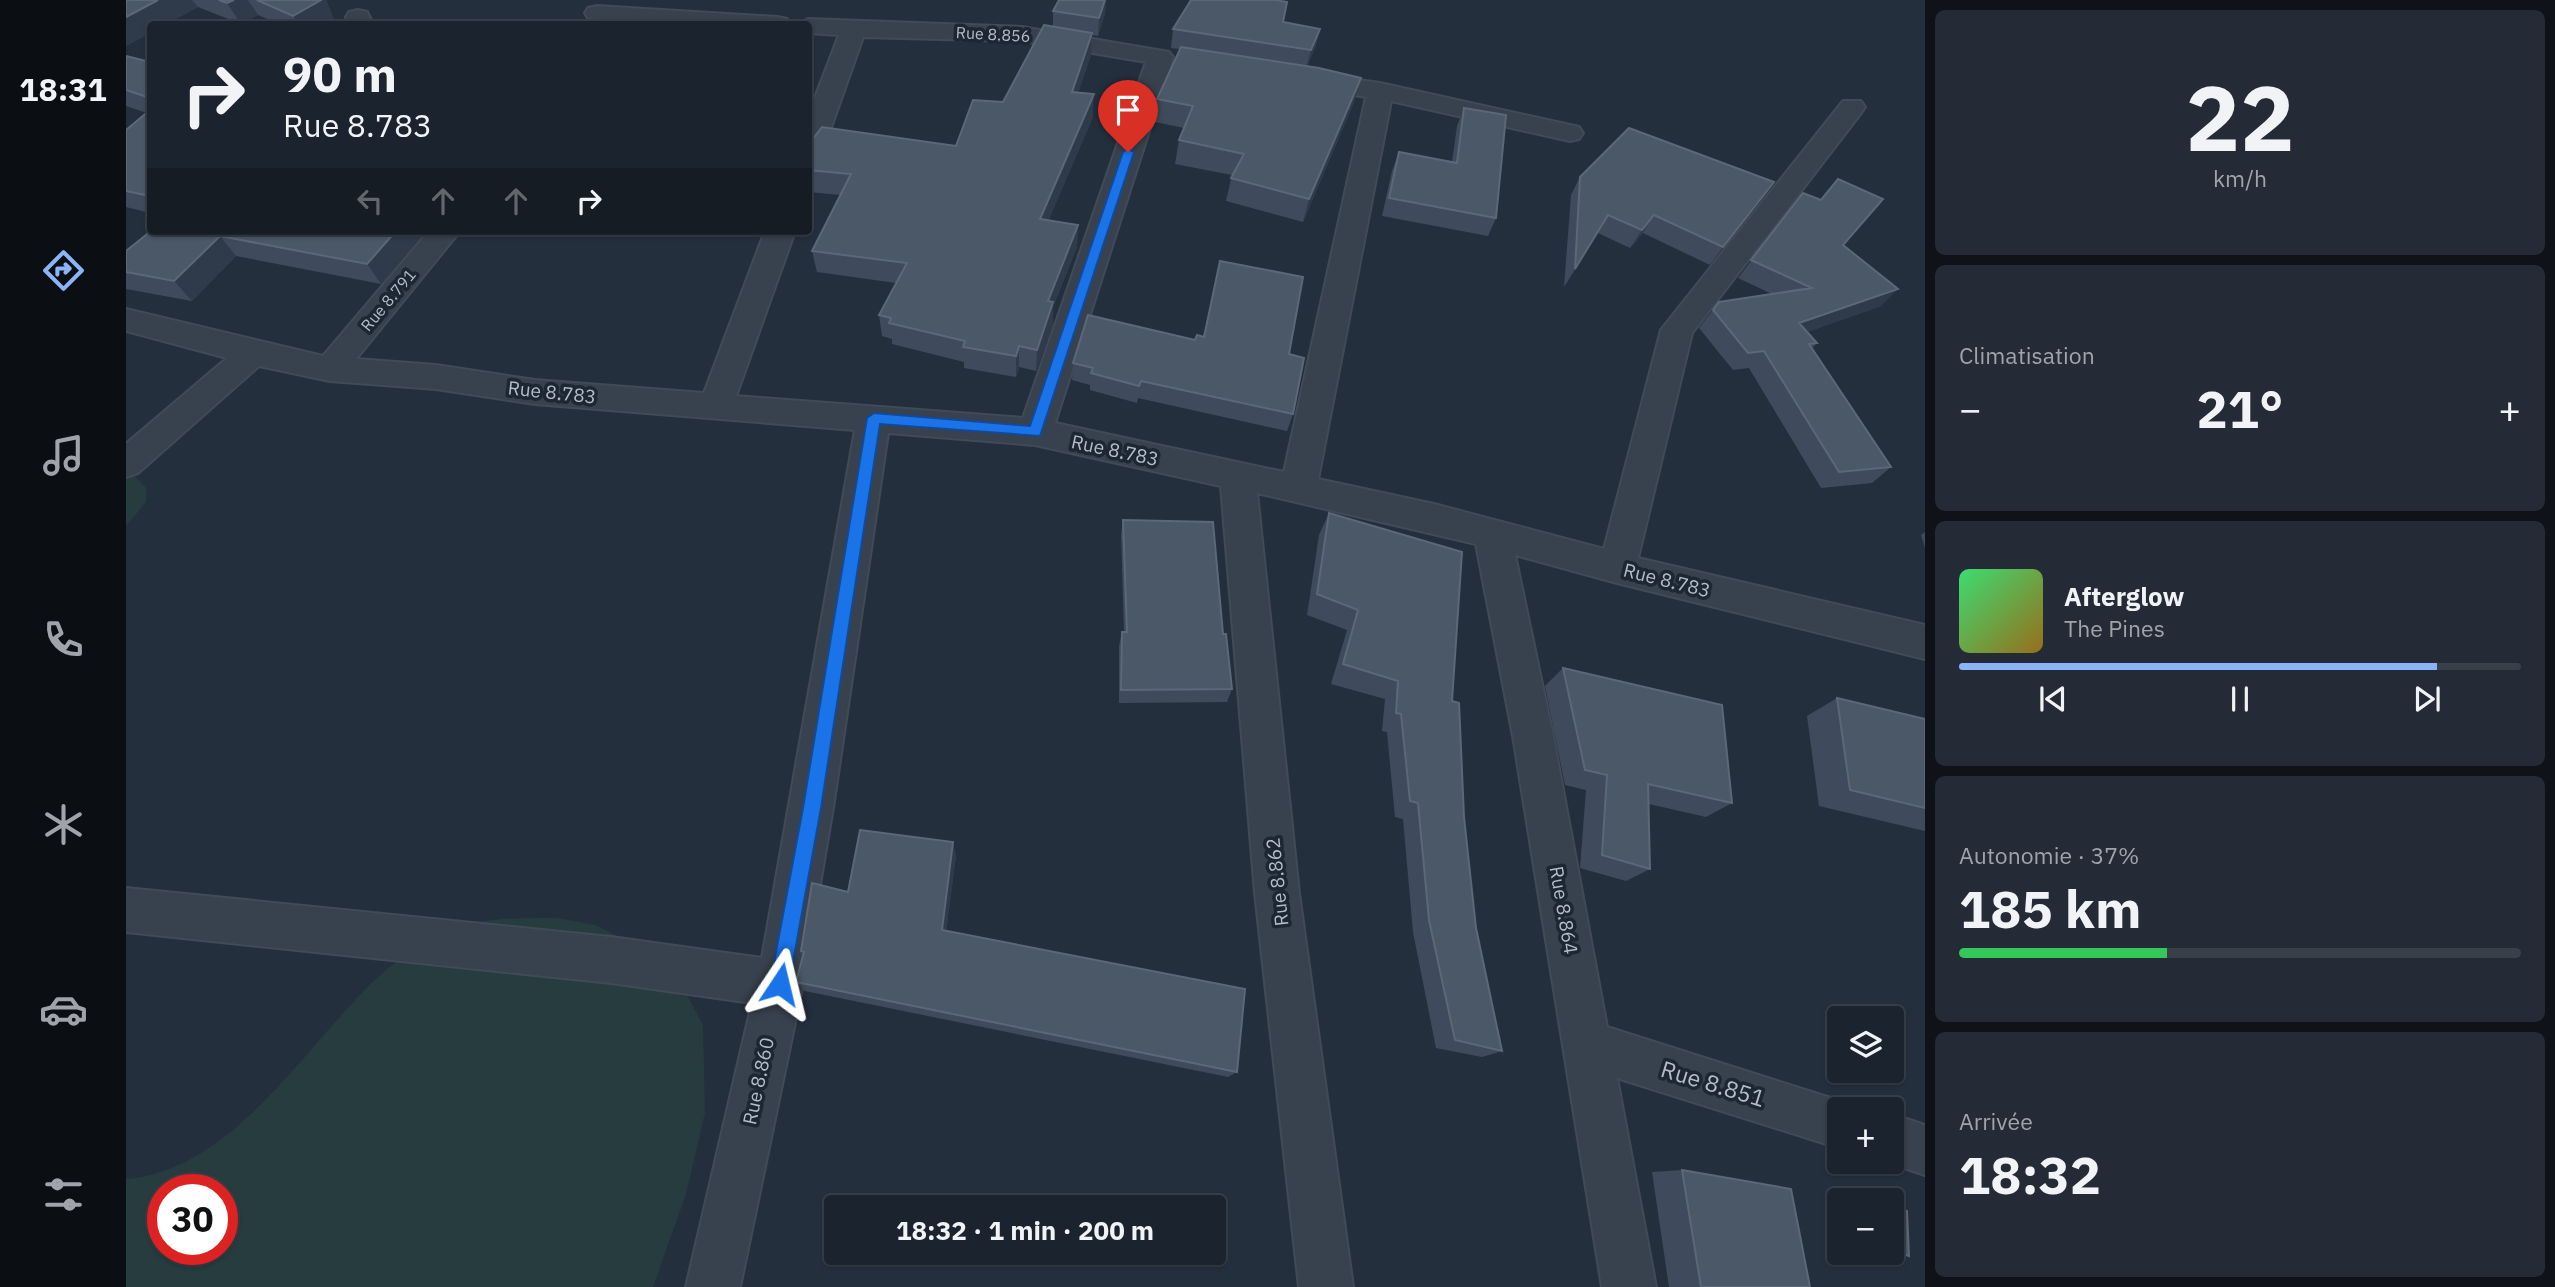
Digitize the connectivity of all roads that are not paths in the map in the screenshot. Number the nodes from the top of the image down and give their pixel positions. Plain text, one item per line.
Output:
1 (596, 13) edge
2 (728, 21) edge
3 (812, 26) edge
4 (854, 29) junction
5 (1160, 57) junction
6 (1187, 61) edge
7 (1282, 77) edge
8 (1380, 91) junction
9 (1852, 107) dead end
10 (1570, 133) dead end
11 (812, 142) edge
12 (442, 235) edge
13 (779, 235) edge
14 (126, 320) edge
15 (253, 353) junction
16 (330, 369) junction
17 (716, 405) junction
18 (874, 418) junction
19 (1035, 432) junction
20 (126, 464) edge
21 (1238, 477) junction
22 (1298, 490) junction
23 (1492, 533) junction
24 (1617, 568) junction
25 (1925, 642) edge
26 (126, 910) edge
27 (780, 984) junction
28 (1588, 1045) junction
29 (1827, 1119) edge
30 (1904, 1143) edge
31 (1925, 1150) edge
32 (713, 1287) edge
33 (1326, 1287) edge
34 (1629, 1287) edge

1 - 2 street
3 - 4 street, Rue 8.856
4 - 5 street, Rue 8.856
4 - 11 street
5 - 6 street, Rue 8.856
5 - 19 street
7 - 8 street
8 - 10 street
8 - 22 street
9 - 24 street
12 - 16 street, Rue 8.791
13 - 17 street
14 - 15 street, Rue 8.783
15 - 16 street, Rue 8.783
15 - 20 street
16 - 17 street, Rue 8.783
17 - 18 street, Rue 8.783
18 - 19 street, Rue 8.783
18 - 27 street, Rue 8.860
19 - 21 street, Rue 8.783
21 - 22 street, Rue 8.783
21 - 33 street, Rue 8.862
22 - 23 street, Rue 8.783
23 - 24 street, Rue 8.783
23 - 28 street, Rue 8.864
24 - 25 street, Rue 8.783
26 - 27 street
27 - 32 street, Rue 8.860
28 - 29 street, Rue 8.851
28 - 34 street, Rue 8.864
30 - 31 street

